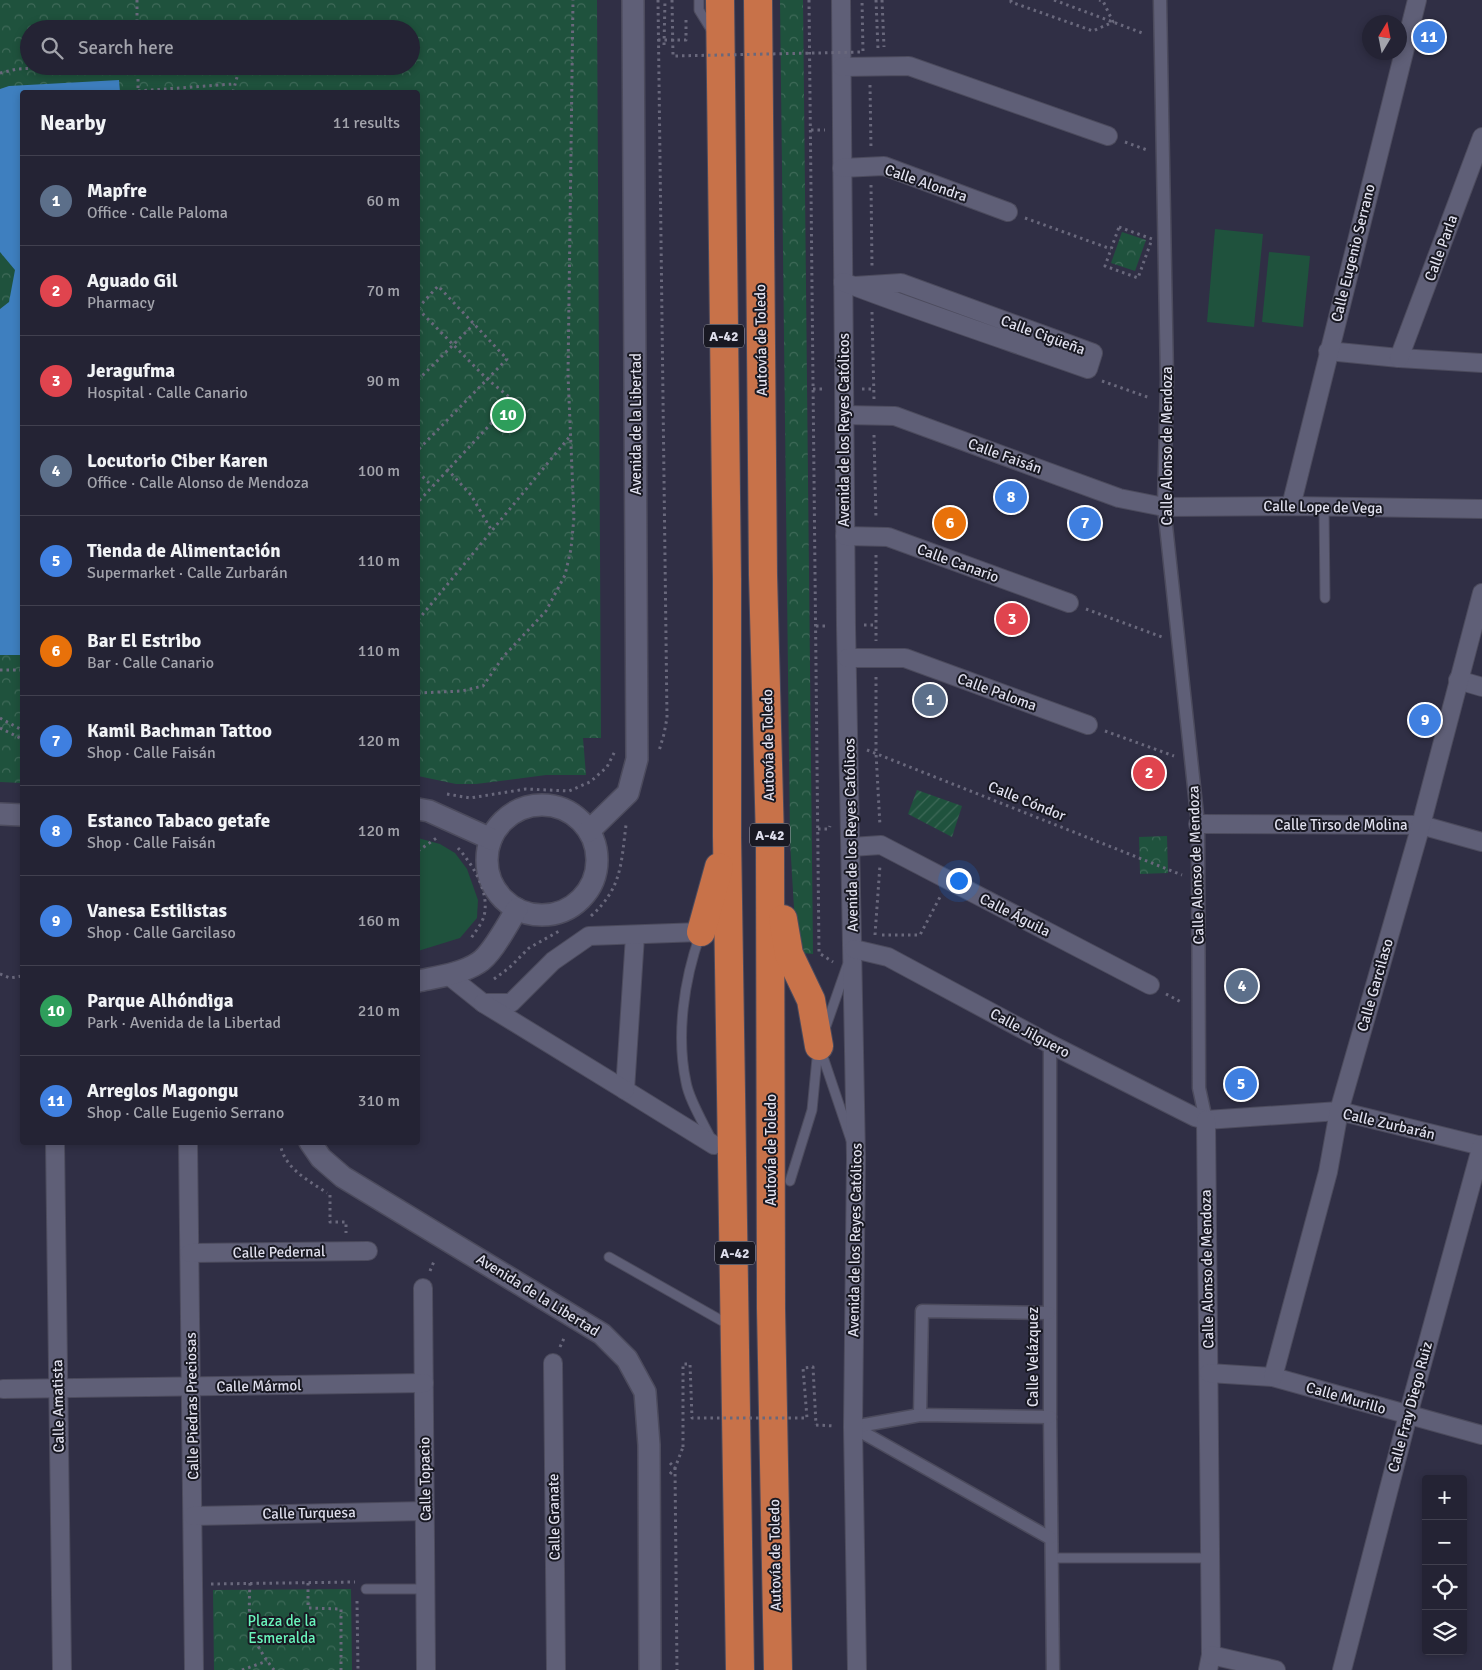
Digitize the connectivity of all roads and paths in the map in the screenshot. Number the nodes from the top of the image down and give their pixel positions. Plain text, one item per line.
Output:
1 (137, 0) edge
2 (573, 0) edge
3 (633, 0) edge
4 (665, 0) edge
5 (672, 0) edge
6 (699, 0) edge
7 (720, 0) edge
8 (758, 0) edge
9 (810, 0) edge
10 (841, 0) edge
11 (862, 0) edge
12 (876, 0) edge
13 (882, 0) edge
14 (1011, 0) edge
15 (1054, 0) edge
16 (1099, 0) edge
17 (1160, 0) edge
18 (1417, 0) edge
19 (686, 18) dead end
20 (137, 20) edge
21 (1113, 22) junction
22 (658, 40) dead end
23 (878, 40) dead end
24 (1160, 40) junction
25 (664, 45) dead end
26 (721, 46) junction
27 (878, 50) dead end
28 (842, 67) junction
29 (20, 69) edge
30 (0, 73) edge
31 (138, 75) edge
32 (236, 75) edge
33 (233, 84) junction
34 (138, 90) edge
35 (162, 90) edge
36 (233, 90) edge
37 (1108, 136) joint
38 (1482, 137) edge
39 (1162, 156) junction
40 (842, 168) junction
41 (1008, 212) joint
42 (1111, 249) junction
43 (848, 284) junction
44 (420, 306) edge
45 (420, 310) edge
46 (474, 324) junction
47 (453, 345) junction
48 (1328, 351) junction
49 (1399, 358) junction
50 (1482, 363) edge
51 (1088, 369) joint
52 (420, 378) edge
53 (487, 379) junction
54 (1166, 404) junction
55 (845, 415) junction
56 (572, 435) junction
57 (420, 448) edge
58 (448, 469) junction
59 (420, 474) edge
60 (432, 486) junction
61 (420, 500) edge
62 (1291, 506) junction
63 (1324, 506) junction
64 (1164, 507) junction
65 (1482, 509) edge
66 (492, 531) junction
67 (845, 536) junction
68 (1482, 593) edge
69 (1325, 598) dead end
70 (1069, 603) joint
71 (420, 618) edge
72 (1179, 643) junction
73 (847, 658) junction
74 (0, 670) edge
75 (20, 670) edge
76 (1458, 680) junction
77 (1482, 688) edge
78 (420, 694) edge
79 (666, 714) dead end
80 (638, 715) junction
81 (0, 718) edge
82 (1088, 725) joint
83 (0, 728) edge
84 (20, 729) edge
85 (20, 738) edge
86 (615, 742) dead end
87 (848, 742) junction
88 (1192, 763) junction
89 (445, 794) dead end
90 (420, 809) edge
91 (0, 814) edge
92 (20, 815) edge
93 (1198, 824) junction
94 (1421, 825) junction
95 (589, 831) junction
96 (432, 834) dead end
97 (727, 837) junction
98 (491, 839) junction
99 (446, 840) dead end
100 (770, 840) junction
101 (453, 842) dead end
102 (1482, 842) edge
103 (851, 847) junction
104 (1198, 882) junction
105 (517, 909) junction
106 (701, 932) junction
107 (634, 936) junction
108 (466, 947) dead end
109 (854, 949) junction
110 (846, 971) junction
111 (0, 974) edge
112 (448, 974) junction
113 (20, 976) edge
114 (420, 981) edge
115 (1150, 985) joint
116 (483, 1003) junction
117 (1199, 1012) junction
118 (1050, 1044) junction
119 (819, 1046) junction
120 (625, 1090) junction
121 (1339, 1111) junction
122 (1206, 1120) junction
123 (714, 1144) junction
124 (55, 1145) edge
125 (188, 1145) edge
126 (280, 1145) edge
127 (312, 1145) edge
128 (1482, 1146) edge
129 (856, 1157) junction
130 (790, 1181) joint
131 (330, 1195) junction
132 (338, 1200) dead end
133 (345, 1251) junction
134 (368, 1251) dead end
135 (190, 1253) junction
136 (427, 1254) dead end
137 (735, 1254) junction
138 (609, 1257) dead end
139 (442, 1263) dead end
140 (423, 1288) dead end
141 (771, 1309) junction
142 (1049, 1313) junction
143 (736, 1328) junction
144 (557, 1331) dead end
145 (573, 1342) dead end
146 (553, 1363) dead end
147 (1208, 1374) junction
148 (1273, 1378) junction
149 (424, 1383) junction
150 (192, 1386) junction
151 (58, 1388) junction
152 (3, 1389) dead end
153 (1408, 1415) junction
154 (920, 1416) junction
155 (1050, 1417) junction
156 (816, 1424) dead end
157 (853, 1426) junction
158 (1482, 1435) edge
159 (675, 1468) dead end
160 (425, 1511) junction
161 (193, 1516) junction
162 (1050, 1538) junction
163 (1051, 1558) junction
164 (1210, 1558) junction
165 (308, 1582) junction
166 (250, 1583) junction
167 (193, 1584) junction
168 (362, 1589) joint
169 (426, 1589) junction
170 (357, 1598) dead end
171 (267, 1661) junction
172 (1210, 1662) edge
173 (62, 1670) edge
174 (194, 1670) edge
175 (242, 1670) edge
176 (274, 1670) edge
177 (341, 1670) edge
178 (358, 1670) edge
179 (426, 1670) edge
180 (556, 1670) edge
181 (650, 1670) edge
182 (740, 1670) edge
183 (778, 1670) edge
184 (857, 1670) edge
185 (1053, 1670) edge
186 (1276, 1670) edge
187 (1342, 1670) edge

1 - 20 path
2 - 56 path
3 - 80 street, Avenida de la Libertad
4 - 25 path, bridge
5 - 11 path, bridge
6 - 26 lane
7 - 26 highway, A-42
8 - 100 highway, Autovía de Toledo / A-42
9 - 110 path
10 - 28 street, Avenida de los Reyes Católicos
12 - 23 path
13 - 27 path
14 - 21 path
15 - 21 path
16 - 21 path
17 - 24 street, Calle Alonso de Mendoza
18 - 48 street, Calle Eugenio Serrano
19 - 22 path
21 - 24 path
24 - 39 street, Calle Alonso de Mendoza
26 - 97 highway, A-42
28 - 37 street
28 - 40 street, Avenida de los Reyes Católicos
29 - 30 path
31 - 34 path
32 - 33 path
33 - 35 path
33 - 36 path
37 - 39 path
38 - 49 street, Calle Parla
39 - 54 street, Calle Alonso de Mendoza
40 - 41 street, Calle Alondra
40 - 43 street, Avenida de los Reyes Católicos
41 - 42 path
42 - 42 path
43 - 51 street, Calle Cigüeña
43 - 55 street, Avenida de los Reyes Católicos
44 - 46 path
45 - 47 path
46 - 47 path
46 - 53 path
47 - 52 path
47 - 53 path
48 - 49 street
48 - 62 street, Calle Eugenio Serrano
49 - 50 street
51 - 54 path
53 - 57 path
53 - 58 path
54 - 64 street, Calle Alonso de Mendoza
55 - 64 street, Calle Faisán
55 - 67 street, Avenida de los Reyes Católicos
56 - 66 path
56 - 78 path
58 - 60 path
58 - 66 path
59 - 60 path
60 - 61 path
62 - 63 street, Calle Lope de Vega
62 - 64 street, Calle Lope de Vega
63 - 65 street, Calle Lope de Vega
63 - 69 lane
64 - 72 street, Calle Alonso de Mendoza
66 - 71 path
67 - 70 street, Calle Canario
67 - 73 street, Avenida de los Reyes Católicos
68 - 76 street, Calle Garcilaso
70 - 72 path
72 - 88 street, Calle Alonso de Mendoza
73 - 82 street, Calle Paloma
73 - 87 street, Avenida de los Reyes Católicos
74 - 75 path
76 - 77 street
76 - 94 street, Calle Garcilaso
79 - 80 path
80 - 95 street, Avenida de la Libertad
81 - 84 path
82 - 88 path
83 - 85 path
86 - 89 path
87 - 103 street, Avenida de los Reyes Católicos
87 - 104 path, Calle Cóndor
88 - 93 street, Calle Alonso de Mendoza
90 - 98 street
91 - 92 street
93 - 94 street, Calle Tirso de Molina
93 - 104 street, Calle Alonso de Mendoza
94 - 102 street, Calle Tirso de Molina
94 - 121 street, Calle Garcilaso
95 - 98 street
95 - 105 street
96 - 99 path
97 - 106 highway
97 - 137 highway, A-42
98 - 105 street
100 - 119 highway
100 - 141 highway, Autovía de Toledo / A-42
101 - 108 path
103 - 109 street, Avenida de los Reyes Católicos
103 - 115 street, Calle Águila
104 - 117 street, Calle Alonso de Mendoza
105 - 112 street
106 - 107 street
106 - 123 lane
107 - 116 street
107 - 120 street
109 - 110 lane
109 - 118 street, Calle Jilguero
109 - 129 street, Avenida de los Reyes Católicos
110 - 119 lane
111 - 113 path
112 - 114 street
112 - 116 street
115 - 117 path
116 - 120 street
117 - 122 street, Calle Alonso de Mendoza
118 - 122 street, Calle Jilguero
118 - 142 street, Calle Velázquez
119 - 129 lane
119 - 130 lane
120 - 123 street
121 - 122 street, Calle Zurbarán
121 - 128 street, Calle Zurbarán
121 - 148 street, Calle Garcilaso
122 - 147 street, Calle Alonso de Mendoza
123 - 137 highway
124 - 151 street, Calle Amatista
125 - 135 street, Calle Piedras Preciosas
126 - 131 path
127 - 181 street, Avenida de la Libertad
128 - 153 street, Calle Fray Diego Ruiz
129 - 157 street, Avenida de los Reyes Católicos
130 - 141 highway
131 - 132 path
131 - 133 path
133 - 134 street, Calle Pedernal
133 - 135 street, Calle Pedernal
135 - 150 street, Calle Piedras Preciosas
136 - 139 path
137 - 143 highway, A-42
138 - 143 lane
140 - 149 street, Calle Topacio
141 - 183 highway, Autovía de Toledo / A-42
142 - 154 street
142 - 155 street, Calle Velázquez
143 - 182 highway, A-42
144 - 145 path
146 - 180 street, Calle Granate
147 - 148 street, Calle Murillo
147 - 164 street, Calle Alonso de Mendoza
148 - 153 street, Calle Murillo
149 - 150 street, Calle Mármol
149 - 160 street, Calle Topacio
150 - 151 street, Calle Mármol
150 - 161 street, Calle Piedras Preciosas
151 - 152 street, Calle Mármol
151 - 173 street, Calle Amatista
153 - 158 street, Calle Murillo
153 - 187 street, Calle Fray Diego Ruiz
154 - 155 street
154 - 157 street
155 - 162 street, Calle Velázquez
156 - 159 path, bridge
157 - 162 street
157 - 184 street, Avenida de los Reyes Católicos
160 - 161 street, Calle Turquesa
160 - 169 street, Calle Topacio
161 - 167 street, Calle Piedras Preciosas
162 - 163 street, Calle Velázquez
163 - 164 lane
163 - 185 street, Calle Velázquez
164 - 172 street, Calle Alonso de Mendoza
165 - 166 path
165 - 168 path
165 - 177 path
166 - 167 path
166 - 171 path
167 - 174 street, Calle Piedras Preciosas
168 - 169 lane
169 - 179 street, Calle Topacio
170 - 178 path
171 - 175 path
171 - 176 path
172 - 186 street

